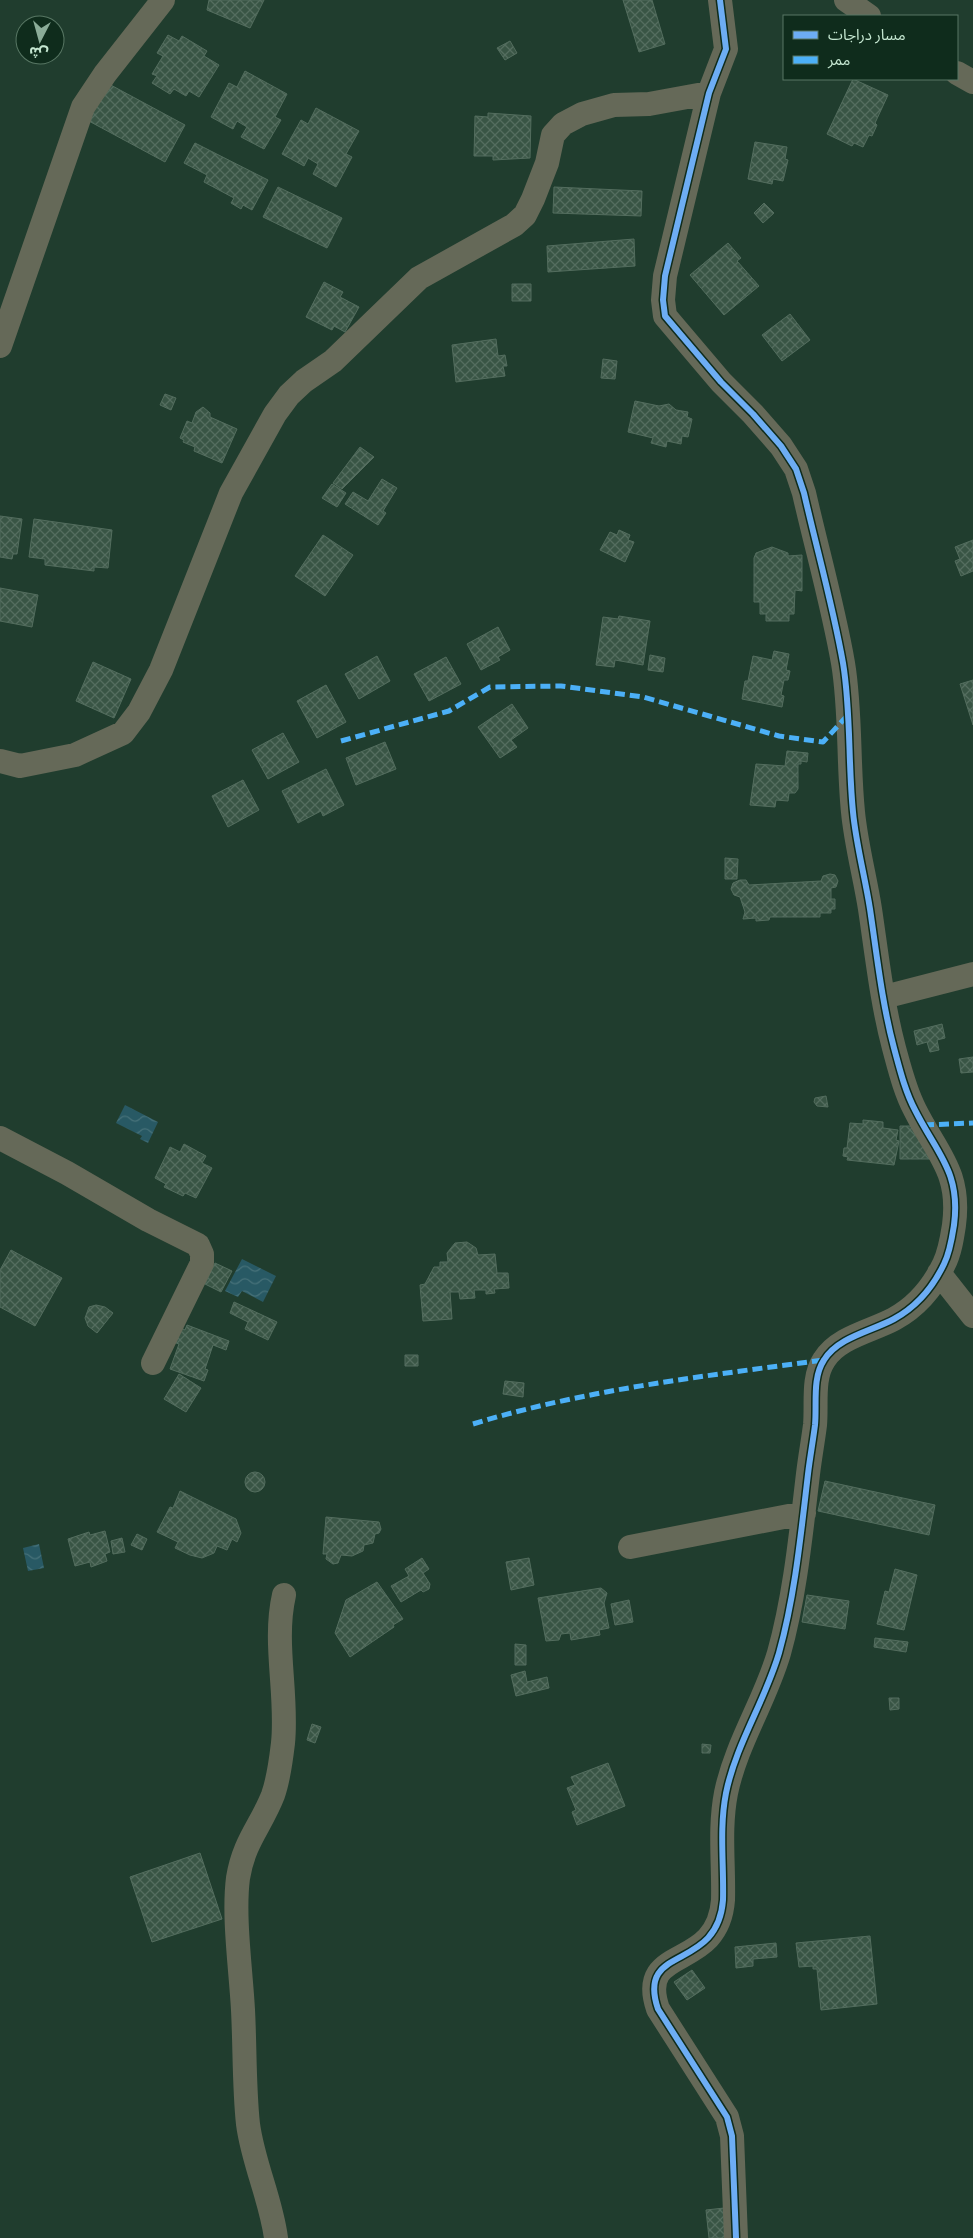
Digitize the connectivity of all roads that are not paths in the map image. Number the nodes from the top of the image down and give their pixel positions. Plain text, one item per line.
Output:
1 (163, 0) edge
2 (720, 0) edge
3 (846, 0) edge
4 (868, 15) edge
5 (958, 74) edge
6 (973, 82) edge
7 (709, 93) junction
8 (0, 346) edge
9 (0, 761) edge
10 (973, 974) edge
11 (884, 997) junction
12 (0, 1138) edge
13 (939, 1272) junction
14 (973, 1316) edge
15 (153, 1363) dead end
16 (804, 1513) junction
17 (630, 1547) dead end
18 (284, 1595) dead end
19 (276, 2238) edge
20 (736, 2238) edge

1 - 8 street
2 - 7 street
3 - 4 street
5 - 6 street
7 - 9 street
7 - 11 street
10 - 11 street
11 - 13 street
12 - 15 street
13 - 14 street
13 - 16 street
16 - 17 street
16 - 20 street
18 - 19 street

